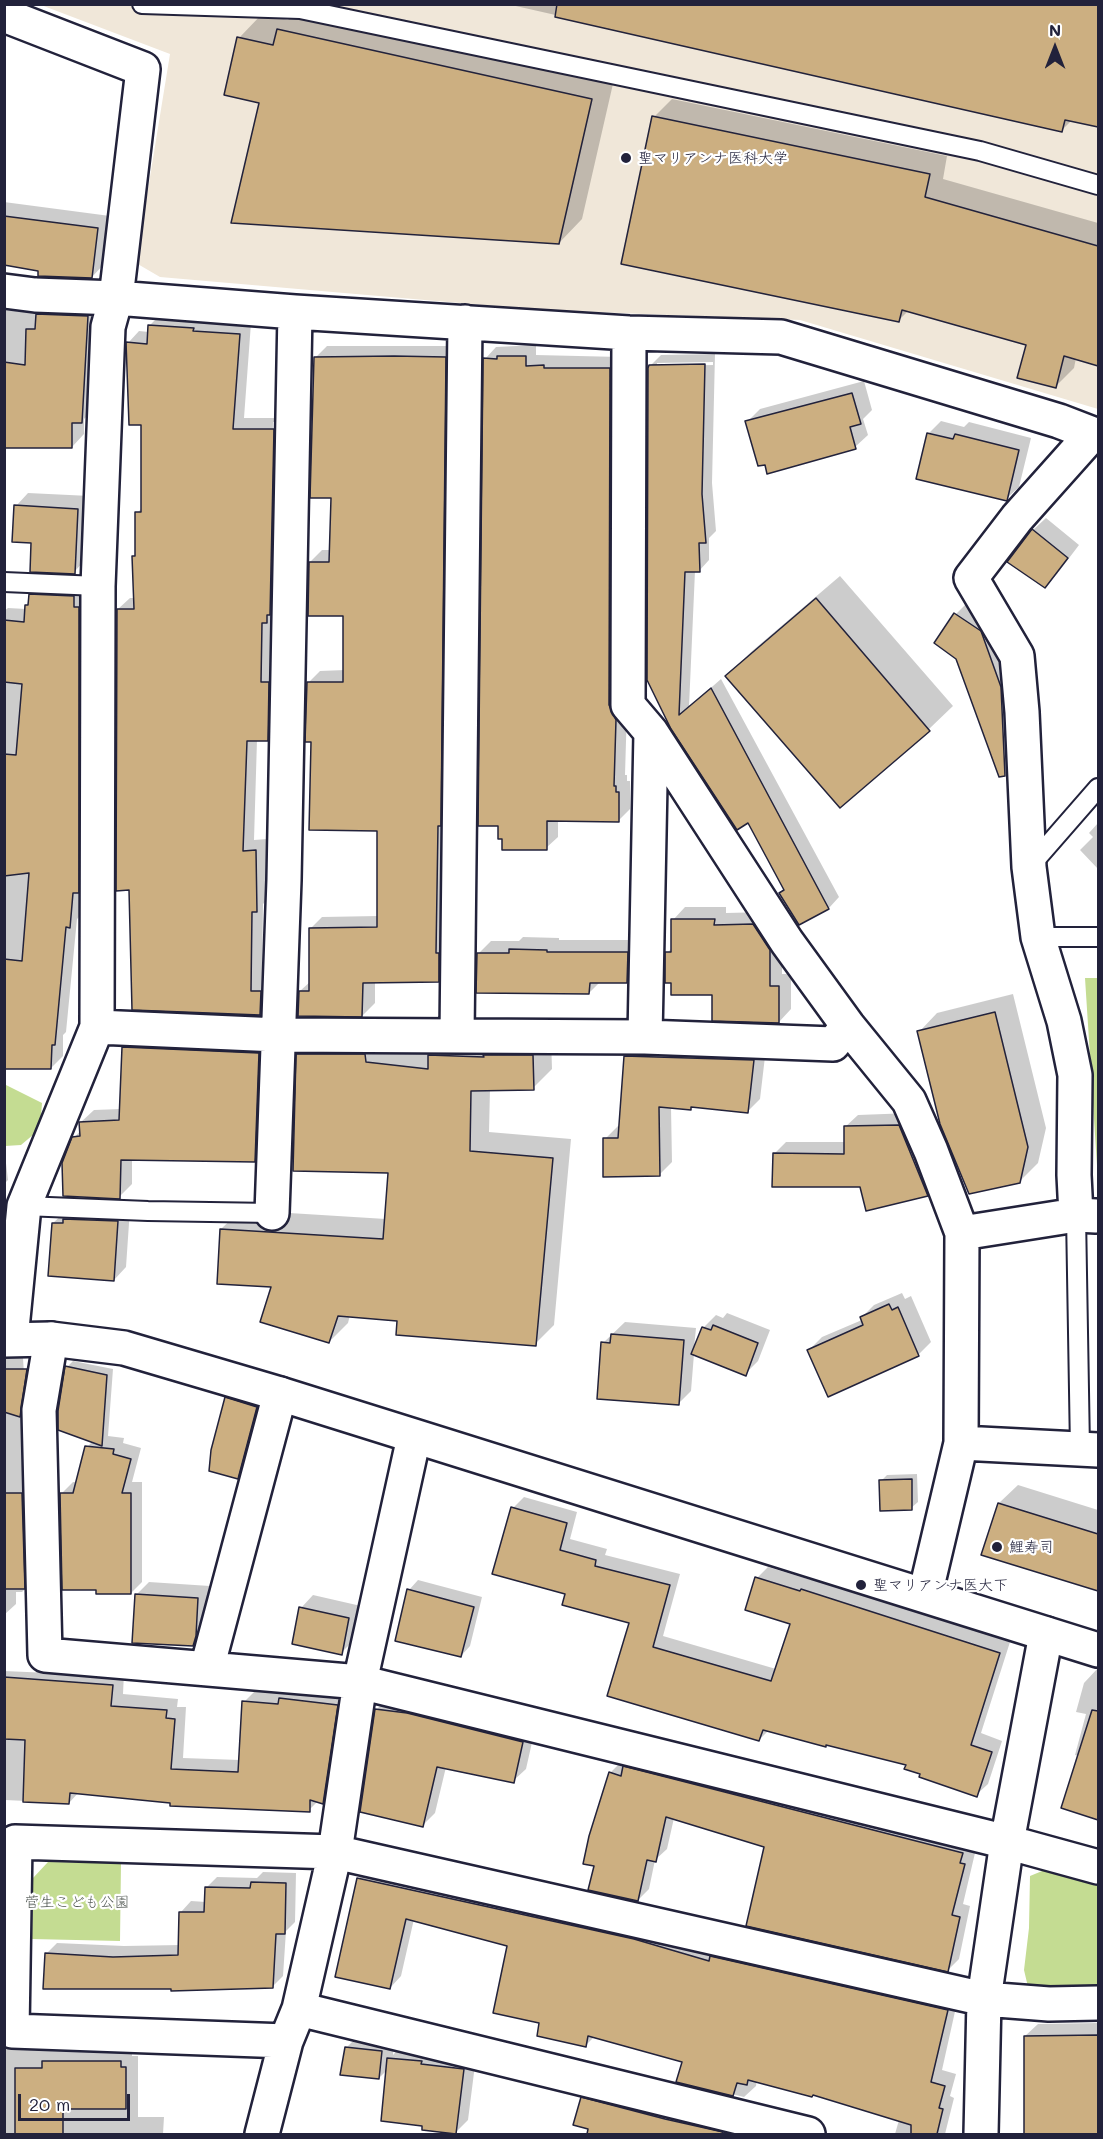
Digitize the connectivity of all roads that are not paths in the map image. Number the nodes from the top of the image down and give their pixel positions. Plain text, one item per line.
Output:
1 (142, 4) edge
2 (4, 15) edge
3 (1098, 185) edge
4 (4, 291) edge
5 (116, 298) junction
6 (295, 312) junction
7 (465, 321) junction
8 (629, 333) junction
9 (1095, 435) edge
10 (4, 582) edge
11 (98, 586) junction
12 (651, 732) junction
13 (1098, 788) edge
14 (1029, 867) junction
15 (1038, 937) junction
16 (1098, 937) edge
17 (848, 1026) junction
18 (97, 1027) junction
19 (278, 1035) junction
20 (457, 1035) junction
21 (645, 1037) junction
22 (24, 1206) junction
23 (272, 1213) joint
24 (1087, 1216) edge
25 (962, 1233) junction
26 (51, 1338) junction
27 (8, 1340) edge
28 (280, 1394) junction
29 (414, 1437) junction
30 (961, 1443) junction
31 (1089, 1450) edge
32 (925, 1595) junction
33 (1046, 1634) junction
34 (1098, 1650) edge
35 (207, 1668) junction
36 (360, 1682) junction
37 (1007, 1842) junction
38 (335, 1852) junction
39 (1098, 1867) edge
40 (984, 1999) junction
41 (1098, 2003) edge
42 (299, 2009) junction
43 (286, 2041) junction
44 (262, 2134) edge
45 (808, 2134) edge
46 (981, 2134) edge

1 - 3 lane
2 - 5 street
4 - 5 street
5 - 6 street
5 - 11 street
6 - 7 street
6 - 19 street
7 - 8 street
7 - 20 street
8 - 9 street
8 - 12 street
9 - 14 street
10 - 11 lane
11 - 18 street
12 - 17 street
12 - 21 street
13 - 14 lane
14 - 15 street
15 - 16 lane
15 - 24 street
17 - 21 street
17 - 25 street
18 - 19 street
18 - 22 street
19 - 20 street
19 - 23 street
20 - 21 street
22 - 23 lane
22 - 27 street
24 - 25 street
24 - 31 lane
25 - 30 street
26 - 27 street
26 - 28 street
26 - 35 street
28 - 29 street
28 - 35 street
29 - 32 street
29 - 36 street
30 - 31 street
30 - 32 street
32 - 33 street
33 - 34 street
33 - 37 street
35 - 36 street
36 - 37 street
36 - 38 street
37 - 39 street
37 - 40 street
38 - 40 street
38 - 42 street
38 - 43 street
40 - 41 street
40 - 46 street
42 - 43 street
42 - 45 street
43 - 44 street

